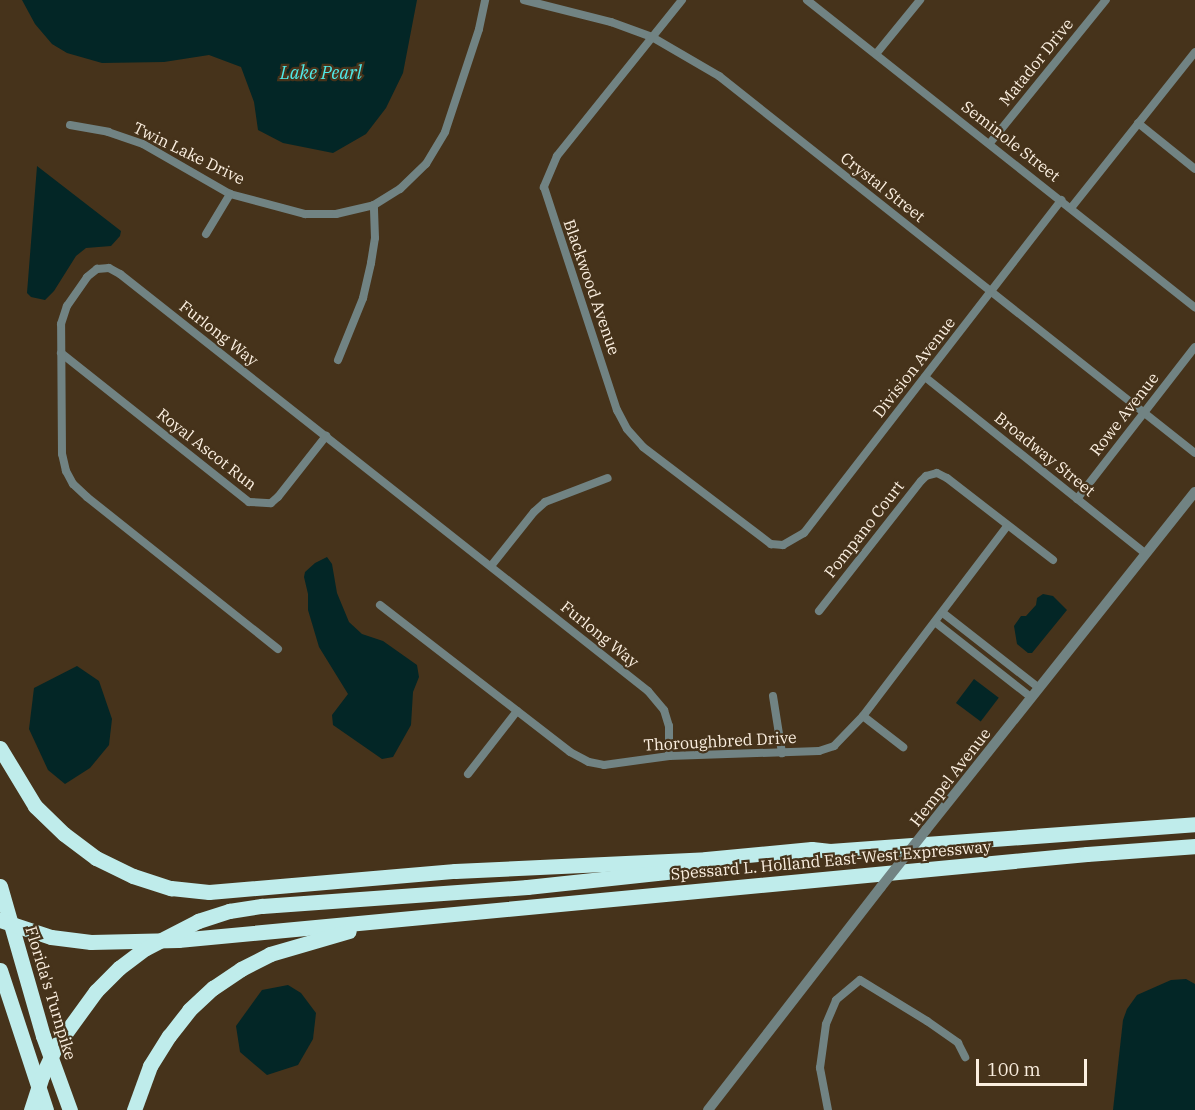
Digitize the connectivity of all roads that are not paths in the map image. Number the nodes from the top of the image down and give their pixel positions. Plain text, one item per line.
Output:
1 (485, 0) edge
2 (524, 0) edge
3 (682, 0) edge
4 (807, 0) edge
5 (920, 0) edge
6 (1106, 0) edge
7 (652, 37) junction
8 (1195, 52) edge
9 (876, 54) junction
10 (1138, 123) junction
11 (70, 125) dead end
12 (990, 143) junction
13 (1195, 169) edge
14 (230, 194) junction
15 (1061, 200) junction
16 (374, 205) junction
17 (1071, 208) junction
18 (206, 234) dead end
19 (992, 292) junction
20 (1195, 308) edge
21 (1195, 347) edge
22 (61, 353) junction
23 (338, 360) dead end
24 (925, 377) junction
25 (1144, 412) junction
26 (326, 436) junction
27 (1195, 453) edge
28 (608, 478) dead end
29 (1195, 492) edge
30 (1077, 499) junction
31 (1007, 526) junction
32 (783, 545) joint
33 (1146, 554) junction
34 (1053, 560) dead end
35 (491, 566) junction
36 (380, 605) dead end
37 (819, 611) dead end
38 (943, 613) junction
39 (935, 622) junction
40 (279, 649) dead end
41 (1039, 688) junction
42 (773, 696) dead end
43 (1032, 698) junction
44 (517, 711) junction
45 (863, 716) junction
46 (903, 747) dead end
47 (0, 748) edge
48 (782, 753) junction
49 (669, 756) junction
50 (468, 774) dead end
51 (1195, 824) edge
52 (1195, 846) edge
53 (830, 851) junction
54 (0, 886) edge
55 (471, 913) junction
56 (0, 920) edge
57 (0, 969) edge
58 (965, 1057) dead end
59 (31, 1110) edge
60 (45, 1110) edge
61 (70, 1110) edge
62 (134, 1110) edge
63 (708, 1110) edge
64 (828, 1110) edge

1 - 16 street, Twin Lake Drive
2 - 7 street, Crystal Street
3 - 7 street, Blackwood Avenue
4 - 9 street, Seminole Street
5 - 9 street
6 - 12 street, Matador Drive
7 - 19 street, Crystal Street
7 - 32 street, Blackwood Avenue
8 - 10 street
9 - 12 street, Seminole Street
10 - 13 street
10 - 17 street
11 - 14 street, Twin Lake Drive
12 - 15 street, Seminole Street
14 - 16 street, Twin Lake Drive
14 - 18 street
15 - 17 street, Seminole Street
15 - 19 street, Division Avenue
16 - 23 street
17 - 20 street, Seminole Street
19 - 24 street, Division Avenue
19 - 25 street, Crystal Street
21 - 25 street, Rowe Avenue
22 - 26 street, Royal Ascot Run
22 - 26 street, Furlong Way
22 - 40 street, Furlong Way
24 - 30 street, Broadway Street
24 - 32 street, Division Avenue
25 - 27 street, Crystal Street
25 - 30 street, Rowe Avenue
26 - 35 street, Furlong Way
28 - 35 street
29 - 33 street, Hempel Avenue
30 - 33 street, Broadway Street
31 - 34 street, Pompano Court
31 - 37 street, Pompano Court
31 - 38 street, Thoroughbred Drive
33 - 41 street, Hempel Avenue
35 - 49 street, Furlong Way
36 - 44 street, Thoroughbred Drive
38 - 39 street, Thoroughbred Drive
38 - 41 street
39 - 43 street
39 - 45 street, Thoroughbred Drive
41 - 43 street, Hempel Avenue
42 - 48 street
43 - 63 street, Hempel Avenue, bridge
44 - 49 street, Thoroughbred Drive
44 - 50 street
45 - 46 street
45 - 48 street, Thoroughbred Drive
47 - 53 highway
48 - 49 street, Thoroughbred Drive
51 - 53 highway, Spessard L. Holland East-West Expressway
52 - 55 highway, Spessard L. Holland East-West Expressway
53 - 59 highway, bridge
54 - 61 highway, Florida's Turnpike
55 - 56 highway, bridge
55 - 62 highway
57 - 60 highway
58 - 64 street

